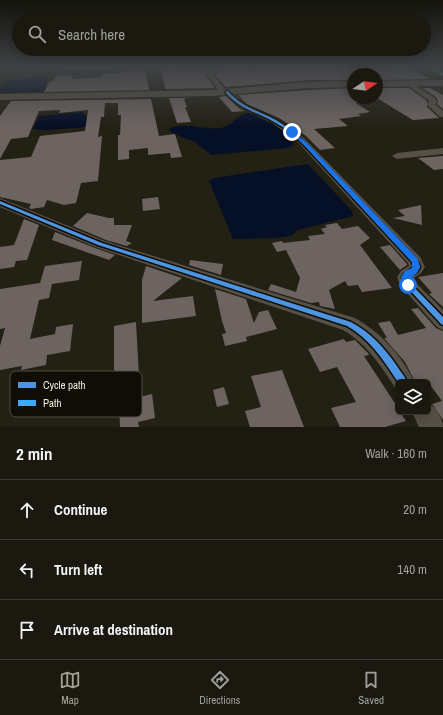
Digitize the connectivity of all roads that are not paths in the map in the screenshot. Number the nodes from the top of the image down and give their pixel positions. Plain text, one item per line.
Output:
1 (221, 87) edge
2 (283, 87) edge
3 (414, 87) edge
4 (226, 92) junction
5 (0, 97) edge
6 (443, 115) edge
7 (443, 151) edge
8 (397, 156) dead end
9 (0, 202) edge
10 (443, 322) edge
11 (401, 379) edge
12 (425, 415) edge
13 (433, 427) edge

1 - 4 street
2 - 4 main road
3 - 6 street
4 - 5 main road
4 - 10 street
7 - 8 street
9 - 11 street
12 - 13 street

